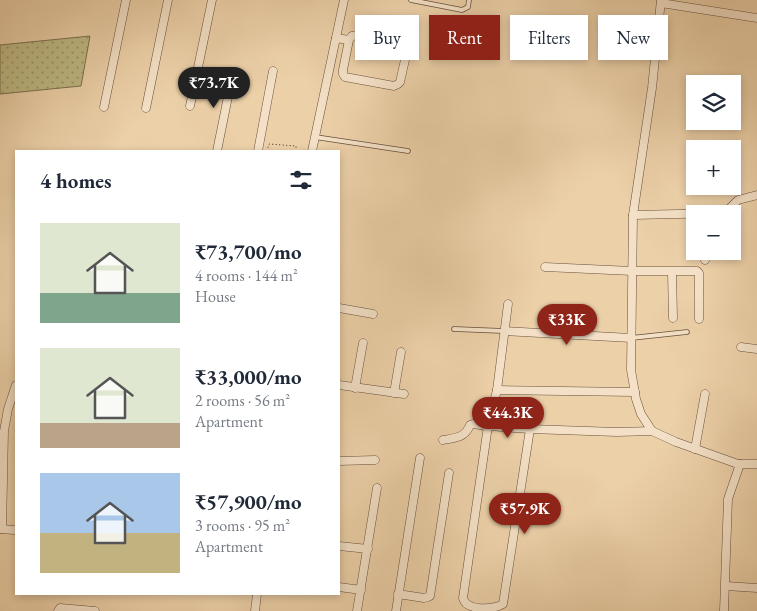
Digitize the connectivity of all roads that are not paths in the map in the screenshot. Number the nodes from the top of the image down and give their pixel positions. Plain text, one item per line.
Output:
1 (126, 0) edge
2 (168, 0) edge
3 (212, 0) edge
4 (344, 0) edge
5 (411, 0) edge
6 (469, 0) edge
7 (419, 1) edge
8 (661, 2) edge
9 (757, 18) edge
10 (336, 38) junction
11 (349, 40) junction
12 (273, 71) dead end
13 (233, 72) dead end
14 (190, 106) dead end
15 (104, 107) dead end
16 (146, 108) dead end
17 (315, 137) junction
18 (217, 150) edge
19 (258, 150) edge
20 (312, 150) edge
21 (408, 151) dead end
22 (757, 195) edge
23 (733, 205) edge
24 (686, 214) edge
25 (634, 215) junction
26 (545, 268) dead end
27 (632, 271) junction
28 (672, 272) junction
29 (508, 304) dead end
30 (340, 308) edge
31 (373, 314) dead end
32 (673, 318) dead end
33 (699, 319) dead end
34 (454, 329) dead end
35 (505, 331) junction
36 (687, 332) dead end
37 (631, 338) junction
38 (363, 343) dead end
39 (741, 347) dead end
40 (757, 349) edge
41 (401, 352) dead end
42 (340, 385) edge
43 (15, 388) edge
44 (355, 388) junction
45 (497, 390) junction
46 (634, 392) junction
47 (394, 393) junction
48 (404, 394) dead end
49 (705, 394) dead end
50 (488, 426) junction
51 (530, 429) junction
52 (652, 431) junction
53 (443, 440) dead end
54 (695, 449) junction
55 (420, 458) dead end
56 (375, 460) dead end
57 (340, 461) edge
58 (740, 464) junction
59 (757, 464) edge
60 (449, 473) dead end
61 (377, 488) dead end
62 (1, 529) edge
63 (14, 530) dead end
64 (340, 546) edge
65 (368, 550) junction
66 (726, 586) junction
67 (340, 587) edge
68 (757, 588) edge
69 (361, 590) junction
70 (398, 594) junction
71 (258, 595) edge
72 (58, 611) edge
73 (96, 611) edge
74 (255, 611) edge
75 (357, 611) edge
76 (396, 611) edge
77 (483, 611) edge
78 (724, 611) edge

1 - 15 street
2 - 16 street
3 - 14 street
4 - 10 street
5 - 7 lane
6 - 7 lane
8 - 9 street
8 - 25 street
10 - 11 street
10 - 17 street
11 - 11 street
12 - 19 street
13 - 18 street
17 - 20 street
17 - 21 lane
22 - 23 street
24 - 25 street
25 - 27 street
26 - 27 street
27 - 28 street
27 - 37 street
28 - 32 street
28 - 33 street
29 - 35 street
30 - 31 street
34 - 35 lane
35 - 37 street
35 - 45 street
36 - 37 lane
37 - 46 street
38 - 44 street
39 - 40 street
41 - 47 street
42 - 44 street
43 - 62 street
44 - 47 street
45 - 46 street
45 - 50 street
46 - 52 street
47 - 48 street
49 - 54 street
50 - 51 street
50 - 53 street
50 - 77 street
51 - 52 street
51 - 77 street
52 - 54 street
54 - 58 street
55 - 70 street
56 - 57 street
58 - 59 street
58 - 66 street
60 - 70 street
61 - 65 street
62 - 63 street
64 - 65 street
65 - 69 street
66 - 68 street
66 - 78 street
67 - 69 street
69 - 75 street
70 - 76 street
71 - 74 street
72 - 73 street

